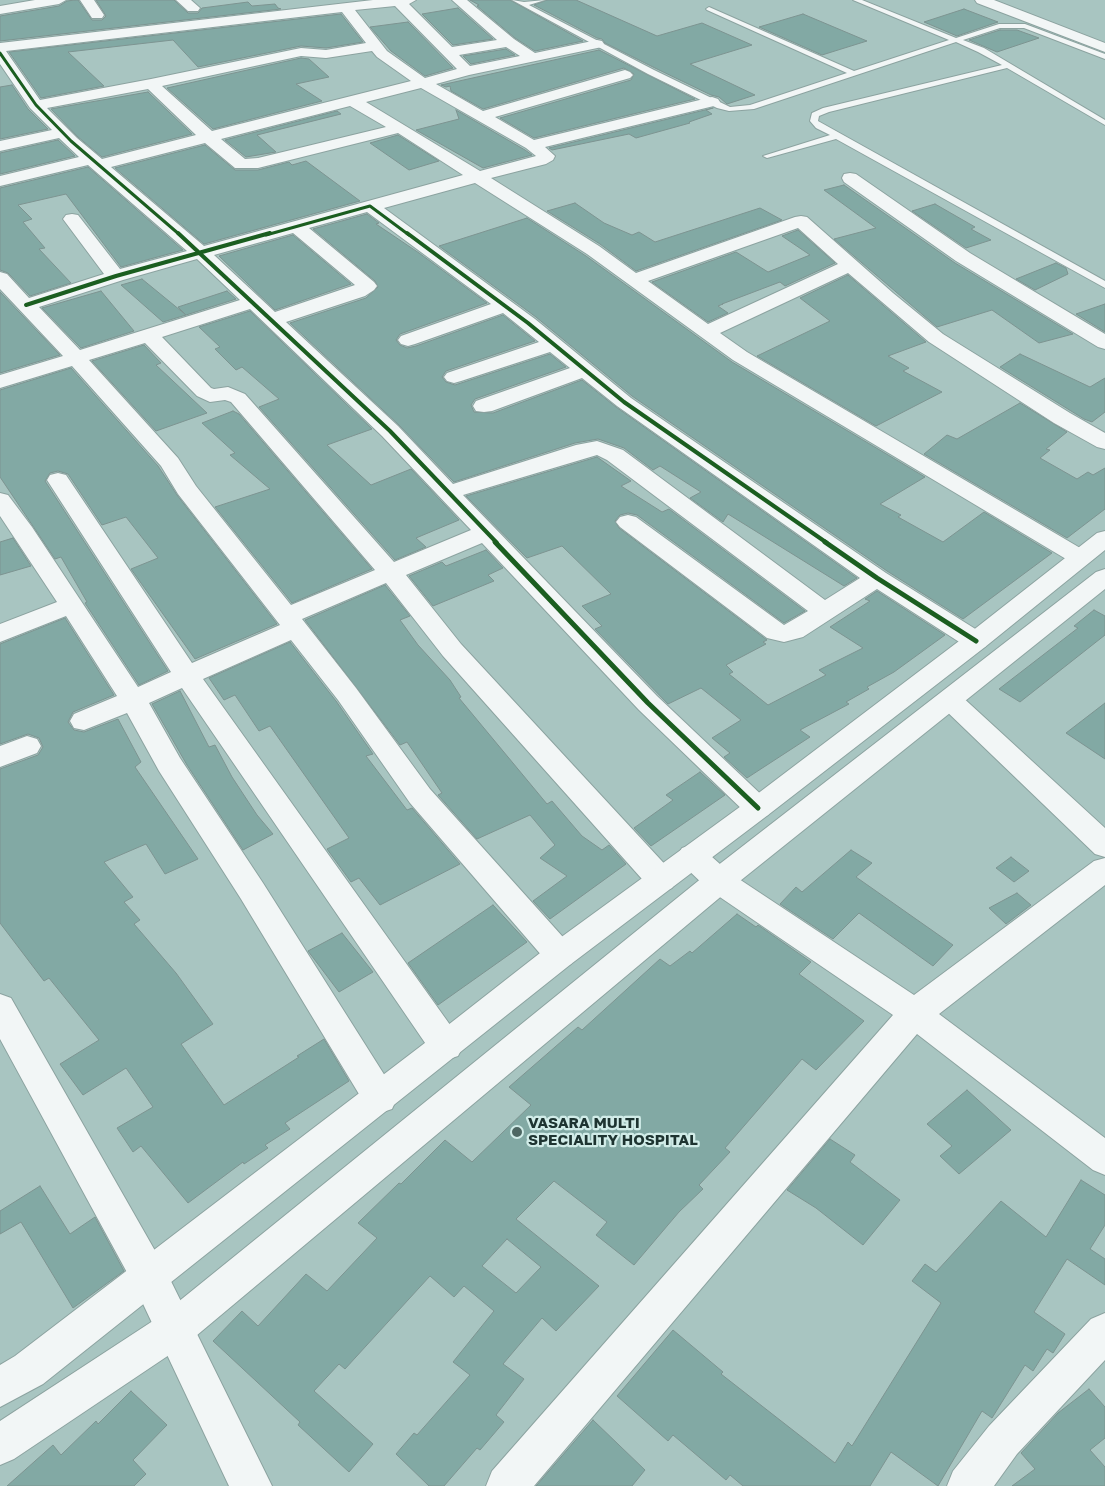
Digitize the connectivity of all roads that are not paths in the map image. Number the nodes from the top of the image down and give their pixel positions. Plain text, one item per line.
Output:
1 (59, 0) edge
2 (87, 0) edge
3 (290, 0) edge
4 (460, 0) edge
5 (515, 0) edge
6 (542, 0) edge
7 (856, 0) edge
8 (982, 0) edge
9 (394, 1) edge
10 (522, 4) junction
11 (346, 8) junction
12 (709, 9) dead end
13 (0, 10) edge
14 (299, 14) junction
15 (97, 15) dead end
16 (956, 40) junction
17 (509, 42) junction
18 (597, 44) junction
19 (376, 46) junction
20 (0, 47) edge
21 (1105, 48) edge
22 (449, 52) junction
23 (0, 53) edge
24 (1105, 57) edge
25 (533, 58) junction
26 (1008, 66) junction
27 (467, 71) junction
28 (855, 74) junction
29 (625, 75) dead end
30 (424, 83) junction
31 (151, 84) junction
32 (353, 101) junction
33 (712, 102) junction
34 (36, 106) junction
35 (482, 116) junction
36 (1105, 123) edge
37 (400, 128) junction
38 (62, 132) junction
39 (837, 136) junction
40 (209, 137) junction
41 (532, 145) junction
42 (0, 146) edge
43 (766, 156) dead end
44 (95, 162) junction
45 (476, 177) junction
46 (850, 178) dead end
47 (0, 180) edge
48 (370, 206) junction
49 (72, 219) dead end
50 (296, 226) junction
51 (200, 252) junction
52 (850, 265) junction
53 (116, 276) junction
54 (0, 278) edge
55 (634, 280) junction
56 (1105, 285) edge
57 (253, 302) junction
58 (26, 305) junction
59 (505, 306) junction
60 (272, 320) junction
61 (706, 332) junction
62 (148, 334) junction
63 (408, 340) dead end
64 (1105, 343) edge
65 (553, 344) junction
66 (76, 358) junction
67 (584, 370) junction
68 (454, 377) dead end
69 (0, 382) edge
70 (484, 406) dead end
71 (1105, 442) edge
72 (58, 480) dead end
73 (449, 492) junction
74 (0, 500) edge
75 (628, 522) dead end
76 (488, 532) junction
77 (1105, 538) edge
78 (1079, 557) junction
79 (390, 572) junction
80 (1105, 577) edge
81 (877, 578) junction
82 (70, 605) junction
83 (824, 611) junction
84 (291, 622) junction
85 (0, 634) edge
86 (976, 641) junction
87 (188, 676) junction
88 (133, 699) junction
89 (950, 700) junction
90 (84, 721) dead end
91 (27, 746) dead end
92 (0, 758) edge
93 (758, 808) junction
94 (1105, 846) edge
95 (692, 856) junction
96 (1105, 869) edge
97 (660, 880) junction
98 (719, 881) junction
99 (560, 955) junction
100 (914, 1014) junction
101 (1, 1015) edge
102 (446, 1046) junction
103 (380, 1098) junction
104 (1105, 1159) edge
105 (149, 1276) junction
106 (176, 1328) junction
107 (1105, 1332) edge
108 (0, 1387) edge
109 (0, 1445) edge
110 (251, 1486) edge
111 (507, 1486) edge
112 (968, 1486) edge

1 - 13 street
2 - 15 street
3 - 14 street
4 - 17 street
5 - 10 lane
6 - 10 lane
7 - 16 lane
8 - 21 street
9 - 11 street
9 - 22 street
10 - 18 lane
11 - 14 street
11 - 19 street
12 - 28 lane
14 - 20 street
16 - 24 lane
16 - 26 lane
16 - 28 lane
17 - 22 street
17 - 25 street
18 - 25 street
18 - 33 lane
19 - 30 street
19 - 31 street
22 - 27 street
23 - 34 street
25 - 27 street
26 - 36 lane
26 - 39 lane
27 - 30 street
28 - 33 lane
29 - 35 street
30 - 32 street
30 - 35 street
31 - 34 street
31 - 40 street
32 - 37 street
32 - 40 street
33 - 41 street
34 - 38 street
35 - 41 street
37 - 40 street
37 - 45 street
38 - 42 street
38 - 44 street
39 - 43 lane
39 - 56 lane
40 - 44 street
41 - 45 street
44 - 47 street
44 - 51 street
45 - 48 street
45 - 55 street
46 - 64 street
48 - 50 street
48 - 59 street
49 - 53 street
50 - 51 street
50 - 60 street
51 - 53 street
51 - 57 street
52 - 55 street
52 - 61 street
52 - 71 street
53 - 58 street
54 - 58 street
55 - 61 street
57 - 60 street
57 - 62 street
58 - 66 street
59 - 63 street
59 - 65 street
60 - 73 street
61 - 78 street
62 - 66 street
62 - 79 street
65 - 67 street
65 - 68 street
66 - 69 street
66 - 84 street
67 - 70 street
67 - 81 street
72 - 87 street
73 - 76 street
73 - 83 street
74 - 82 street
75 - 83 street
76 - 79 street
76 - 93 street
77 - 78 street
78 - 86 street
79 - 84 street
79 - 97 street
80 - 89 street
81 - 83 street
81 - 86 street
82 - 85 street
82 - 88 street
84 - 87 street
84 - 99 street
86 - 93 street
87 - 88 street
87 - 102 street
88 - 90 street
88 - 103 street
89 - 94 street
89 - 98 street
91 - 92 street
93 - 95 street
95 - 97 street
95 - 98 street
96 - 100 street
97 - 99 street
98 - 100 street
98 - 106 street
99 - 102 street
100 - 104 street
100 - 111 street
101 - 105 street
102 - 103 street
103 - 105 street
105 - 106 street
105 - 108 street
106 - 109 street
106 - 110 street
107 - 112 street

